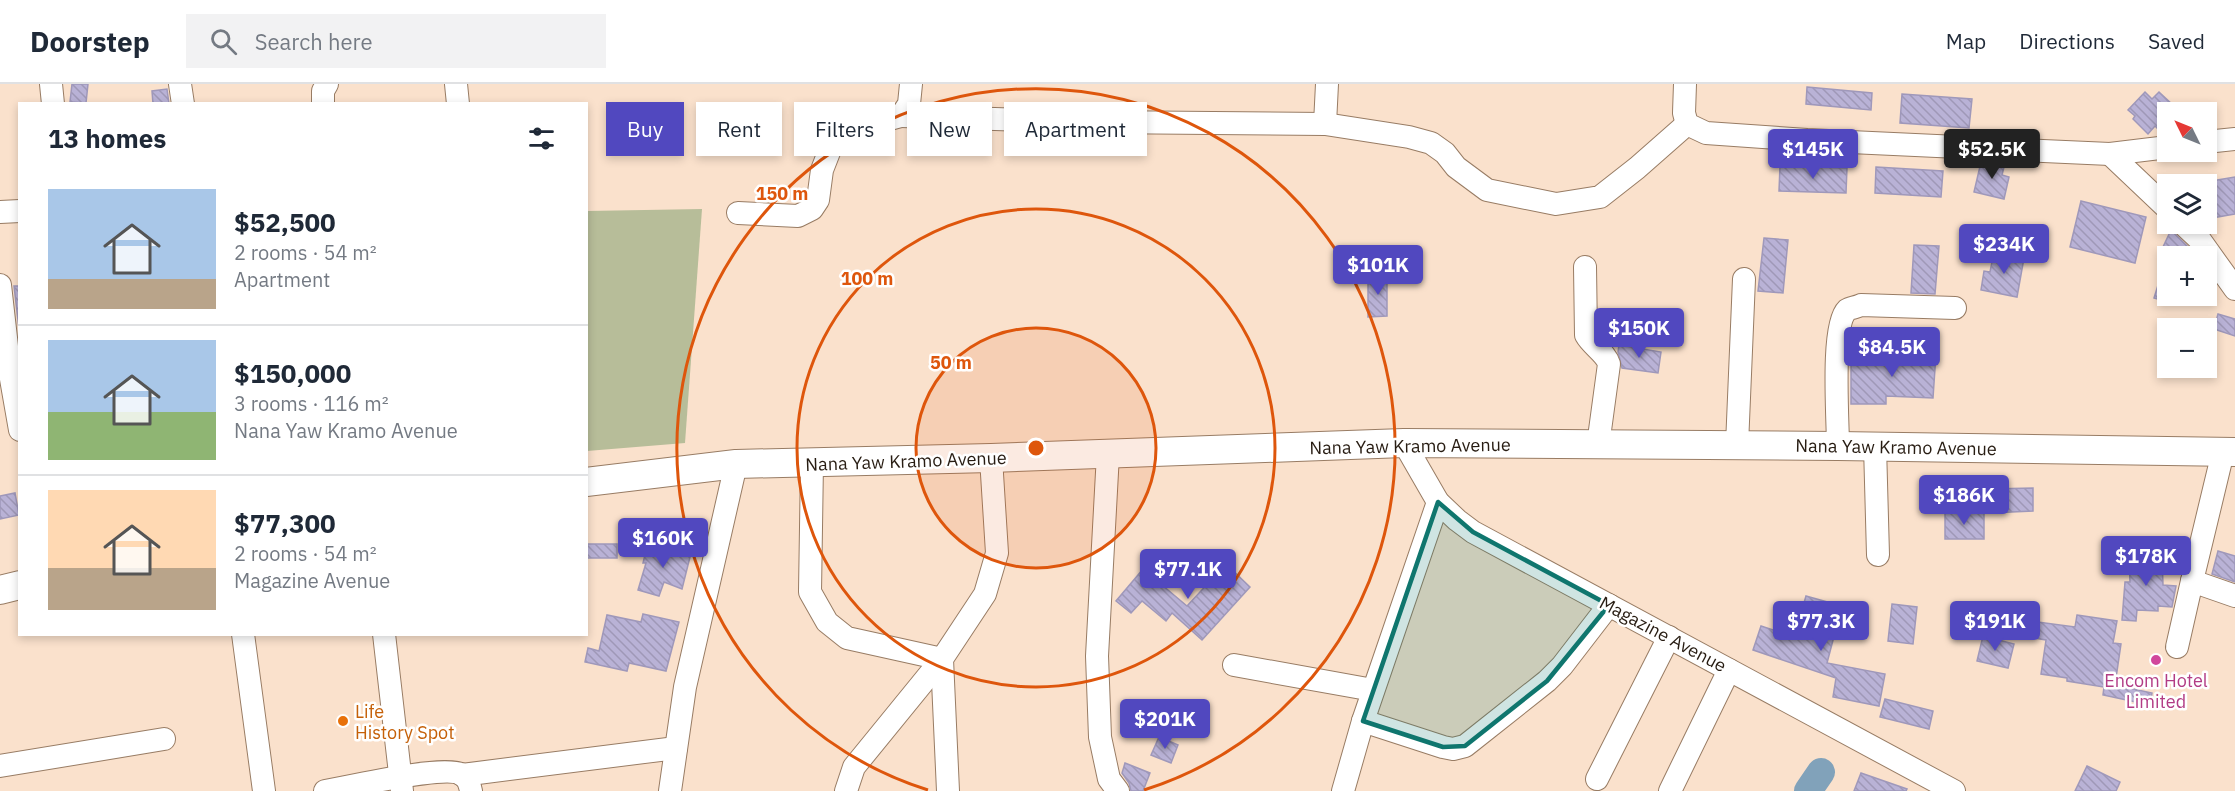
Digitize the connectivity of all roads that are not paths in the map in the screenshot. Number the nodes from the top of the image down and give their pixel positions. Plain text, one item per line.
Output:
1 (51, 84) edge
2 (180, 84) edge
3 (327, 84) edge
4 (456, 84) edge
5 (911, 84) edge
6 (1327, 84) edge
7 (1685, 84) edge
8 (52, 102) edge
9 (183, 102) edge
10 (323, 102) edge
11 (458, 102) edge
12 (902, 116) junction
13 (1324, 124) junction
14 (1687, 124) junction
15 (2235, 139) edge
16 (2217, 141) edge
17 (2157, 148) edge
18 (2110, 154) junction
19 (2157, 199) edge
20 (18, 211) edge
21 (0, 212) edge
22 (738, 213) dead end
23 (2194, 234) edge
24 (1586, 267) dead end
25 (1744, 279) dead end
26 (2235, 289) edge
27 (7, 292) edge
28 (1955, 308) dead end
29 (15, 372) edge
30 (18, 407) edge
31 (1404, 443) junction
32 (1737, 445) junction
33 (1598, 446) junction
34 (1838, 446) junction
35 (1875, 446) junction
36 (2229, 452) edge
37 (1108, 454) junction
38 (991, 459) junction
39 (812, 463) junction
40 (736, 464) junction
41 (588, 482) edge
42 (1438, 502) junction
43 (1878, 555) dead end
44 (2192, 581) junction
45 (18, 586) edge
46 (0, 590) edge
47 (2235, 596) edge
48 (1609, 605) junction
49 (243, 636) edge
50 (384, 636) edge
51 (1669, 637) junction
52 (2177, 647) dead end
53 (942, 659) junction
54 (1234, 665) dead end
55 (1729, 670) junction
56 (1373, 690) junction
57 (1363, 721) junction
58 (164, 739) dead end
59 (676, 748) junction
60 (0, 766) edge
61 (1597, 779) dead end
62 (467, 783) edge
63 (401, 784) edge
64 (264, 791) edge
65 (325, 791) edge
66 (670, 791) edge
67 (846, 791) edge
68 (948, 791) edge
69 (1118, 791) edge
70 (1344, 791) edge
71 (1670, 791) edge
72 (1954, 791) edge

1 - 8 street
2 - 9 street
3 - 10 street
4 - 11 street
5 - 12 street
6 - 13 street
7 - 14 street
12 - 13 street
12 - 22 street
13 - 14 street
14 - 18 street
15 - 16 street
17 - 18 street
18 - 19 street
20 - 21 street
23 - 26 street
24 - 33 street
25 - 32 street
27 - 29 street
28 - 34 street
29 - 30 street
31 - 33 main road, Nana Yaw Kramo Avenue
31 - 37 main road, Nana Yaw Kramo Avenue
31 - 42 street, Magazine Avenue
32 - 33 main road, Nana Yaw Kramo Avenue
32 - 34 main road, Nana Yaw Kramo Avenue
34 - 35 main road, Nana Yaw Kramo Avenue
35 - 36 main road, Nana Yaw Kramo Avenue
35 - 43 street
36 - 44 street
37 - 38 main road, Nana Yaw Kramo Avenue
37 - 69 street
38 - 39 main road, Nana Yaw Kramo Avenue
38 - 53 street
39 - 40 main road, Nana Yaw Kramo Avenue
39 - 53 street
40 - 41 main road, Nana Yaw Kramo Avenue
40 - 59 street
42 - 48 street, Magazine Avenue
42 - 56 street
44 - 47 street
44 - 52 street
45 - 46 main road
48 - 51 street, Magazine Avenue
48 - 57 street
49 - 64 street
50 - 63 street
51 - 55 street, Magazine Avenue
51 - 61 street
53 - 67 street
53 - 68 street
54 - 56 street
55 - 71 street
55 - 72 street, Magazine Avenue
56 - 57 street
57 - 70 street
58 - 60 street
59 - 62 street
59 - 66 street
62 - 63 street
63 - 65 street

